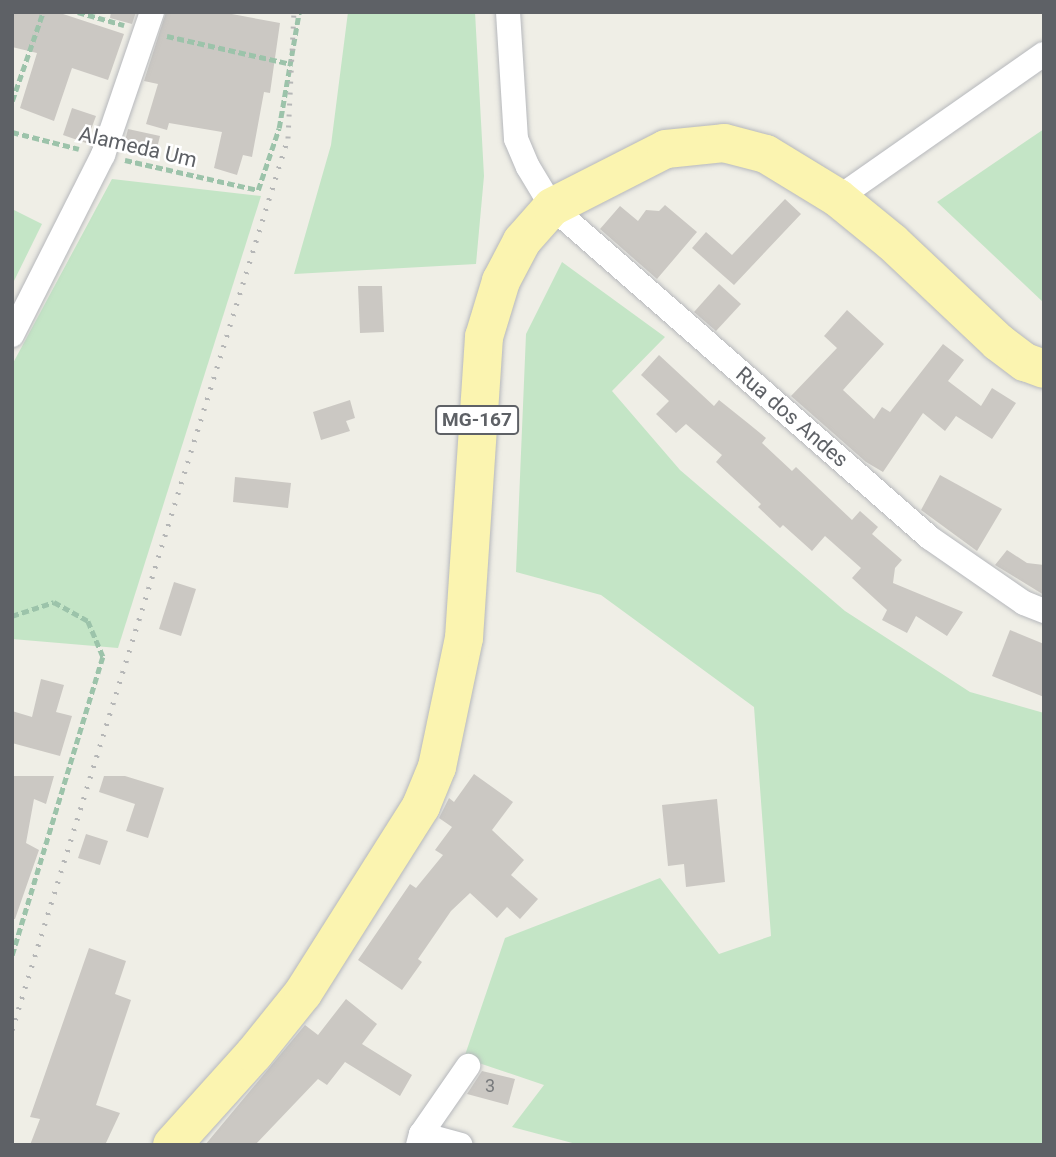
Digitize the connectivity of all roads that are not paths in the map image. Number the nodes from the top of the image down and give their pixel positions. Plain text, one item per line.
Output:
1 (508, 12) edge
2 (149, 22) edge
3 (1044, 54) edge
4 (838, 198) junction
5 (552, 207) junction
6 (12, 335) edge
7 (1044, 369) edge
8 (1044, 611) edge
9 (468, 1066) dead end
10 (419, 1140) edge
11 (172, 1145) edge
12 (461, 1145) edge

1 - 5 street
2 - 6 street
3 - 4 street
4 - 5 main road, MG-167
4 - 7 main road, MG-167
5 - 8 street, Rua dos Andes
5 - 11 main road, MG-167
9 - 10 street
10 - 12 street

